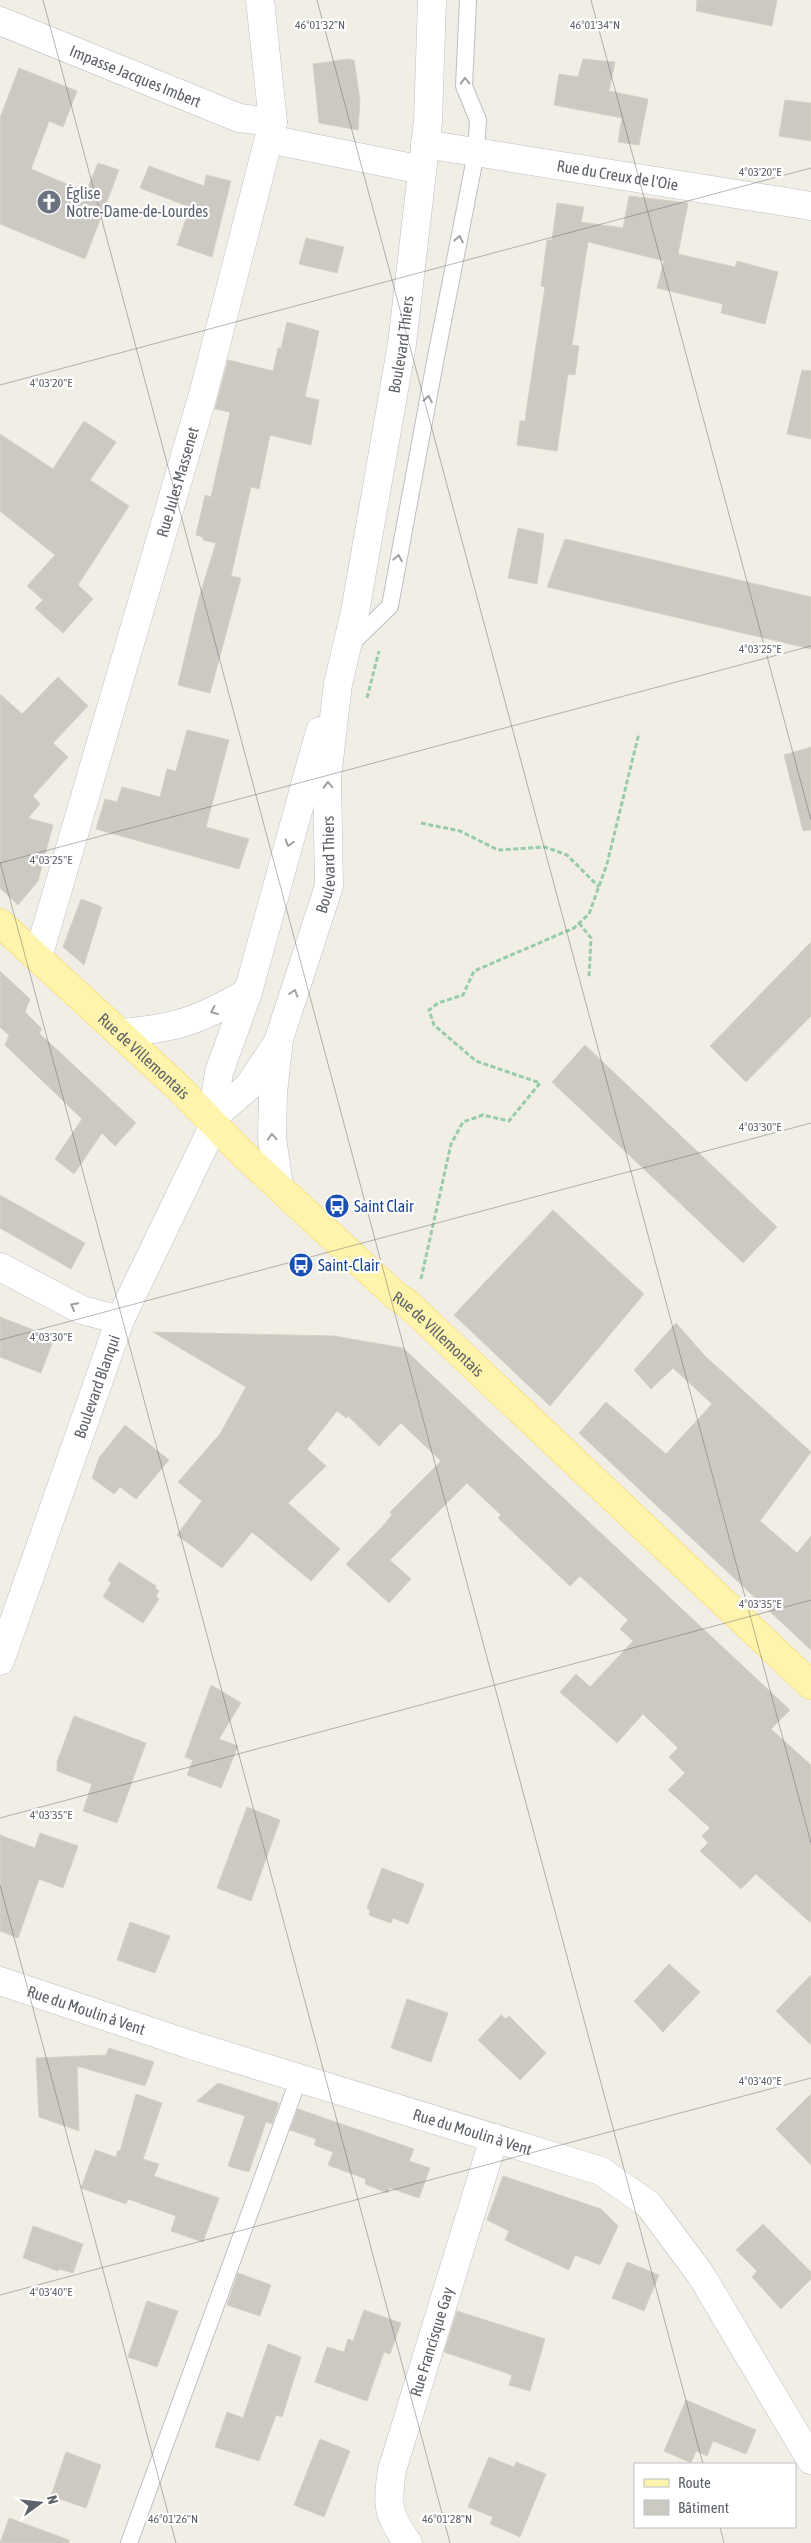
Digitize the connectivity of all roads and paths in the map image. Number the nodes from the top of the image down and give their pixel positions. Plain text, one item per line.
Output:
1 (260, 0) edge
2 (432, 0) edge
3 (468, 0) edge
4 (0, 21) edge
5 (271, 130) junction
6 (476, 153) junction
7 (423, 157) junction
8 (811, 206) edge
9 (346, 649) junction
10 (338, 684) junction
11 (639, 733) dead end
12 (421, 823) dead end
13 (599, 887) junction
14 (0, 923) edge
15 (580, 923) junction
16 (38, 957) junction
17 (589, 978) dead end
18 (248, 992) junction
19 (119, 1033) junction
20 (279, 1039) junction
21 (210, 1120) junction
22 (279, 1185) junction
23 (0, 1267) edge
24 (406, 1303) junction
25 (120, 1320) junction
26 (0, 1660) edge
27 (811, 1685) edge
28 (0, 1981) edge
29 (299, 2078) junction
30 (494, 2138) junction
31 (811, 2460) edge
32 (129, 2543) edge
33 (408, 2543) edge

1 - 5 street, Rue Jules Massenet
2 - 7 street, Boulevard Thiers
6 -> 3 lane
4 - 5 street, Impasse Jacques Imbert
5 - 7 street, Impasse Jacques Imbert
5 - 16 street, Rue Jules Massenet
6 - 7 street, Rue du Creux de l'Oie
6 - 8 street, Rue du Creux de l'Oie
9 -> 6 lane
7 - 9 street, Boulevard Thiers
9 - 10 street, Boulevard Thiers
10 -> 18 street, Boulevard Thiers
20 -> 10 street, Boulevard Thiers
11 - 13 path
12 - 13 path
13 - 15 path
14 - 16 main road, Rue de Villemontais
15 - 17 path
15 - 24 path
16 - 19 main road, Rue de Villemontais
18 -> 19 street
18 - 21 street, Boulevard Thiers
19 - 21 main road, Rue de Villemontais
20 - 21 street, Boulevard Thiers
22 -> 20 street, Boulevard Thiers
21 - 22 main road, Rue de Villemontais
21 - 25 street, Boulevard Blanqui
22 - 24 main road, Rue de Villemontais
25 -> 23 street
24 - 27 main road, Rue de Villemontais
25 - 26 street, Boulevard Blanqui
28 - 29 street, Rue du Moulin à Vent
29 - 30 street, Rue du Moulin à Vent
29 - 32 lane
30 - 31 street, Rue du Moulin à Vent
30 - 33 street, Rue Francisque Gay

